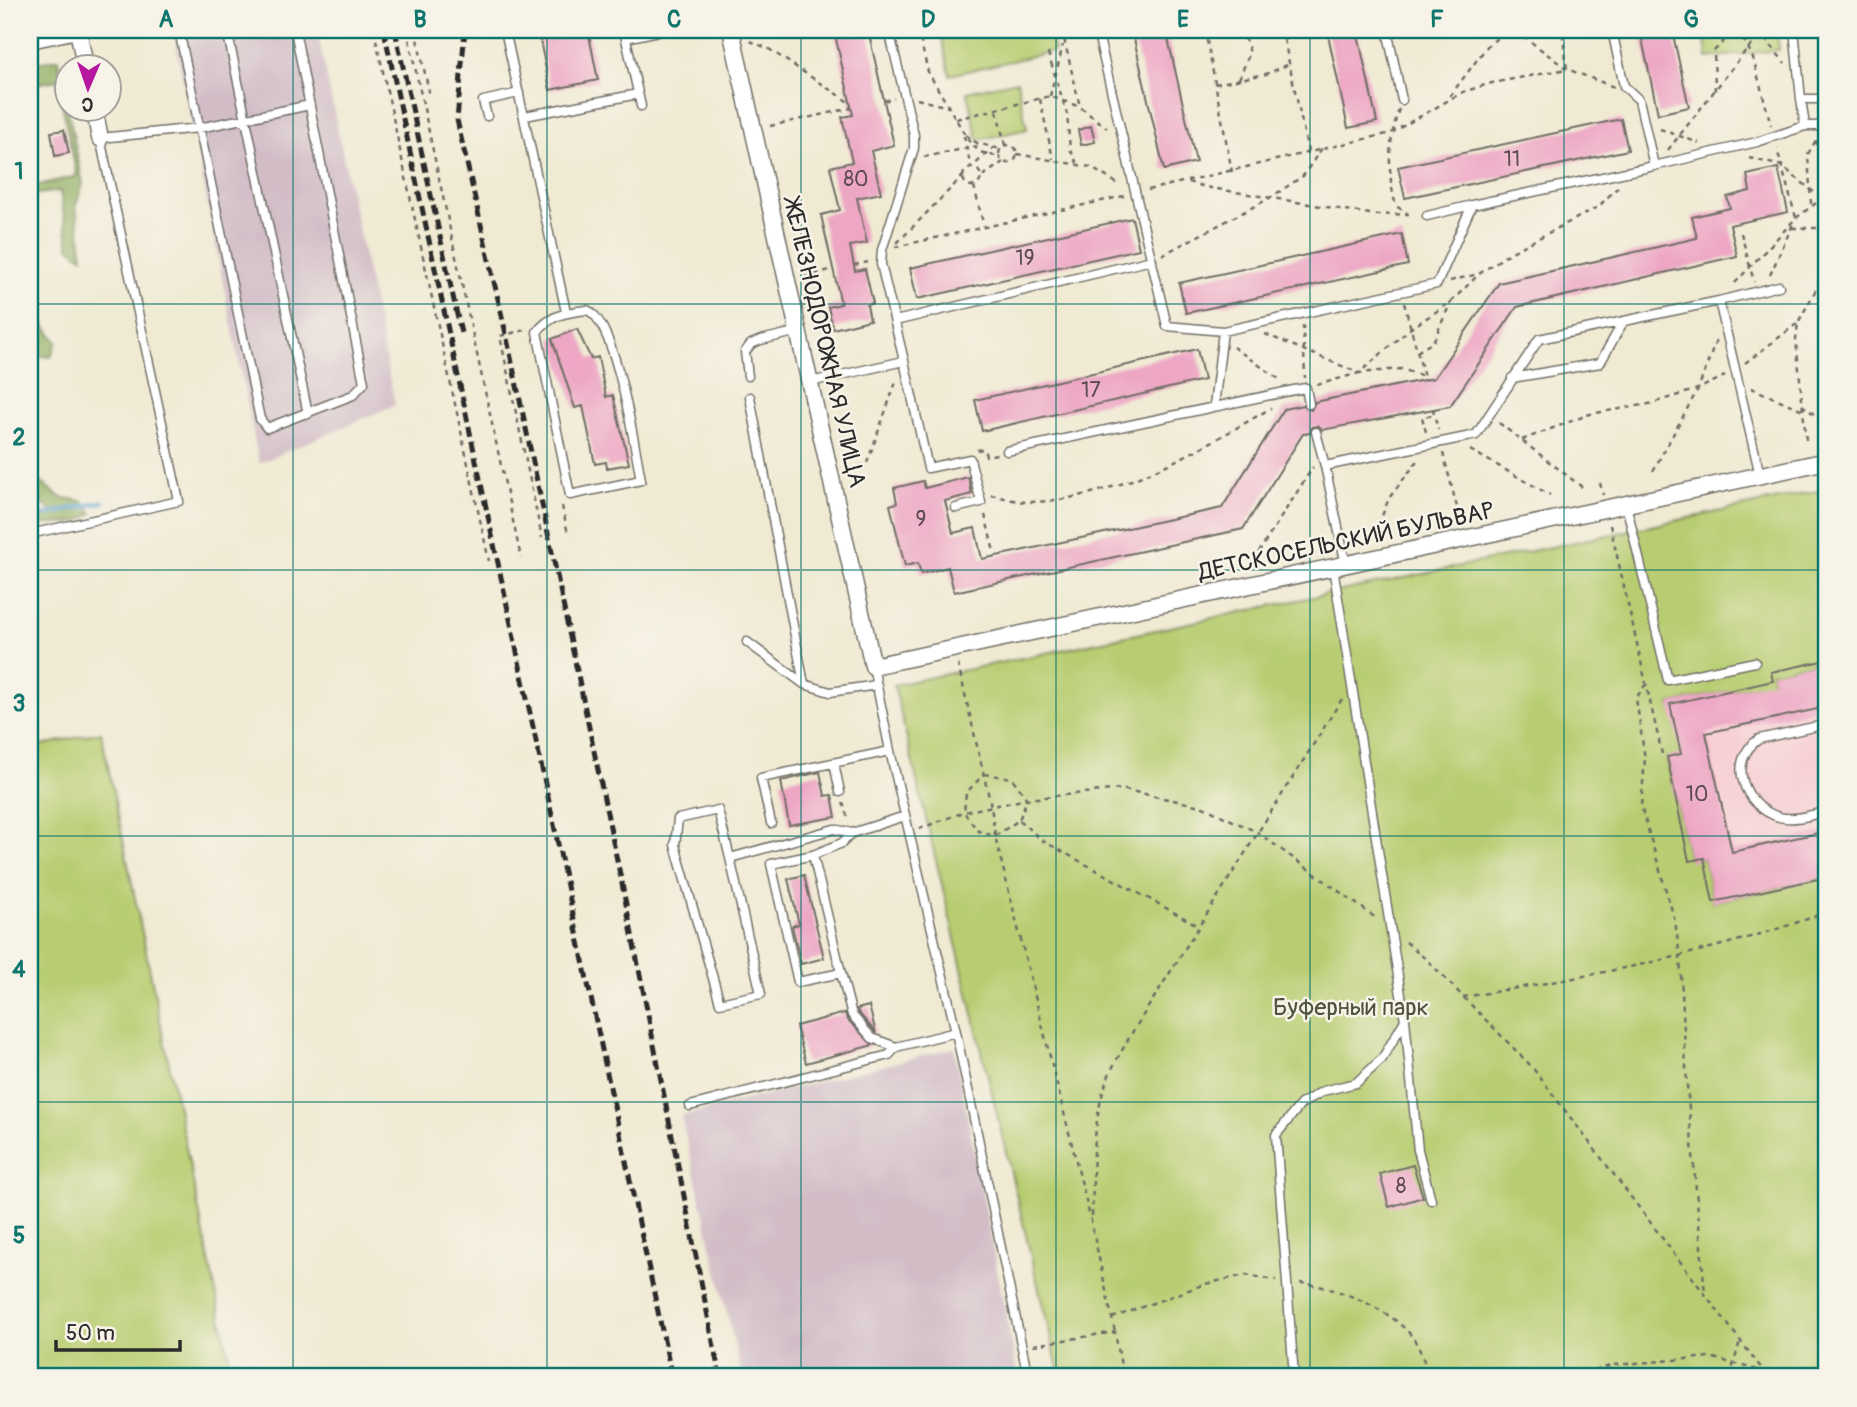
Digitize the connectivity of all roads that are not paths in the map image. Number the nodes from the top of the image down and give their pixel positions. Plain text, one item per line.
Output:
1 (77, 30) edge
2 (179, 30) edge
3 (227, 30) edge
4 (295, 30) edge
5 (505, 30) edge
6 (663, 30) edge
7 (731, 30) edge
8 (889, 30) edge
9 (1097, 30) edge
10 (1387, 30) edge
11 (1612, 30) edge
12 (1794, 30) edge
13 (625, 34) edge
14 (30, 40) edge
15 (82, 52) edge
16 (519, 93) junction
17 (638, 94) junction
18 (1801, 99) junction
19 (1827, 99) edge
20 (1402, 100) road end
21 (310, 105) junction
22 (641, 106) dead end
23 (487, 116) dead end
24 (524, 116) junction
25 (245, 119) junction
26 (97, 122) edge
27 (1805, 126) junction
28 (1827, 126) edge
29 (199, 128) junction
30 (100, 138) junction
31 (1654, 166) junction
32 (1472, 205) junction
33 (1427, 216) road end
34 (1152, 260) junction
35 (1779, 286) dead end
36 (1719, 301) junction
37 (566, 312) junction
38 (895, 321) junction
39 (1623, 322) junction
40 (799, 331) junction
41 (1223, 335) junction
42 (904, 361) junction
43 (748, 376) dead end
44 (1512, 378) junction
45 (810, 382) junction
46 (750, 397) dead end
47 (1309, 404) dead end
48 (1214, 406) junction
49 (308, 414) junction
50 (1316, 432) dead end
51 (1007, 451) dead end
52 (1827, 461) edge
53 (1325, 466) junction
54 (1760, 475) junction
55 (1626, 504) junction
56 (956, 508) dead end
57 (30, 534) edge
58 (1339, 566) junction
59 (747, 642) dead end
60 (1755, 662) dead end
61 (873, 666) junction
62 (804, 684) junction
63 (877, 685) junction
64 (1827, 724) edge
65 (890, 751) junction
66 (834, 763) junction
67 (840, 792) road end
68 (1827, 811) edge
69 (905, 816) junction
70 (771, 823) dead end
71 (852, 833) junction
72 (813, 855) junction
73 (730, 858) junction
74 (841, 973) junction
75 (1405, 1020) junction
76 (956, 1031) junction
77 (896, 1047) junction
78 (690, 1106) dead end
79 (1431, 1200) dead end
80 (1028, 1377) edge
81 (1294, 1377) edge

1 - 14 street
1 - 15 street
2 - 29 lane
3 - 25 lane
4 - 21 lane
5 - 16 lane
6 - 13 lane
7 - 40 street, ЖЕЛЕЗНОДОРОЖНАЯ УЛИЦА
8 - 38 lane
9 - 34 lane
10 - 20 lane
11 - 31 lane
12 - 18 lane
13 - 17 lane
16 - 23 lane
16 - 24 lane
17 - 22 lane
17 - 24 lane
18 - 19 lane
18 - 27 lane
21 - 25 lane
21 - 49 lane
24 - 37 lane
25 - 29 lane
25 - 49 lane
26 - 30 street
27 - 28 lane
27 - 31 lane
29 - 30 lane
29 - 49 lane
30 - 57 lane
31 - 32 lane
32 - 33 lane
32 - 41 lane
34 - 38 lane
34 - 41 lane
35 - 36 lane
36 - 39 lane
36 - 54 lane
37 - 37 lane
38 - 42 lane
39 - 44 lane
39 - 44 lane
40 - 43 lane
40 - 45 street, ЖЕЛЕЗНОДОРОЖНАЯ УЛИЦА
41 - 48 lane
42 - 45 lane
42 - 56 lane
44 - 53 lane
45 - 61 street, ЖЕЛЕЗНОДОРОЖНАЯ УЛИЦА
46 - 62 lane
47 - 48 lane
48 - 51 lane
50 - 53 lane
52 - 54 street, ДЕТСКОСЕЛЬСКИЙ БУЛЬВАР
53 - 58 lane
54 - 55 street, ДЕТСКОСЕЛЬСКИЙ БУЛЬВАР
55 - 58 street, ДЕТСКОСЕЛЬСКИЙ БУЛЬВАР
55 - 60 lane
58 - 61 street, ДЕТСКОСЕЛЬСКИЙ БУЛЬВАР
58 - 75 lane
59 - 62 lane
61 - 63 lane
62 - 63 lane
63 - 65 lane
64 - 68 lane
65 - 66 lane
65 - 69 lane
66 - 67 lane
66 - 70 lane
69 - 71 lane
69 - 76 lane
71 - 72 lane
71 - 73 lane
72 - 74 lane
72 - 74 lane
73 - 73 lane
74 - 77 lane
75 - 79 lane
75 - 81 lane
76 - 77 lane
76 - 80 lane
77 - 78 lane

